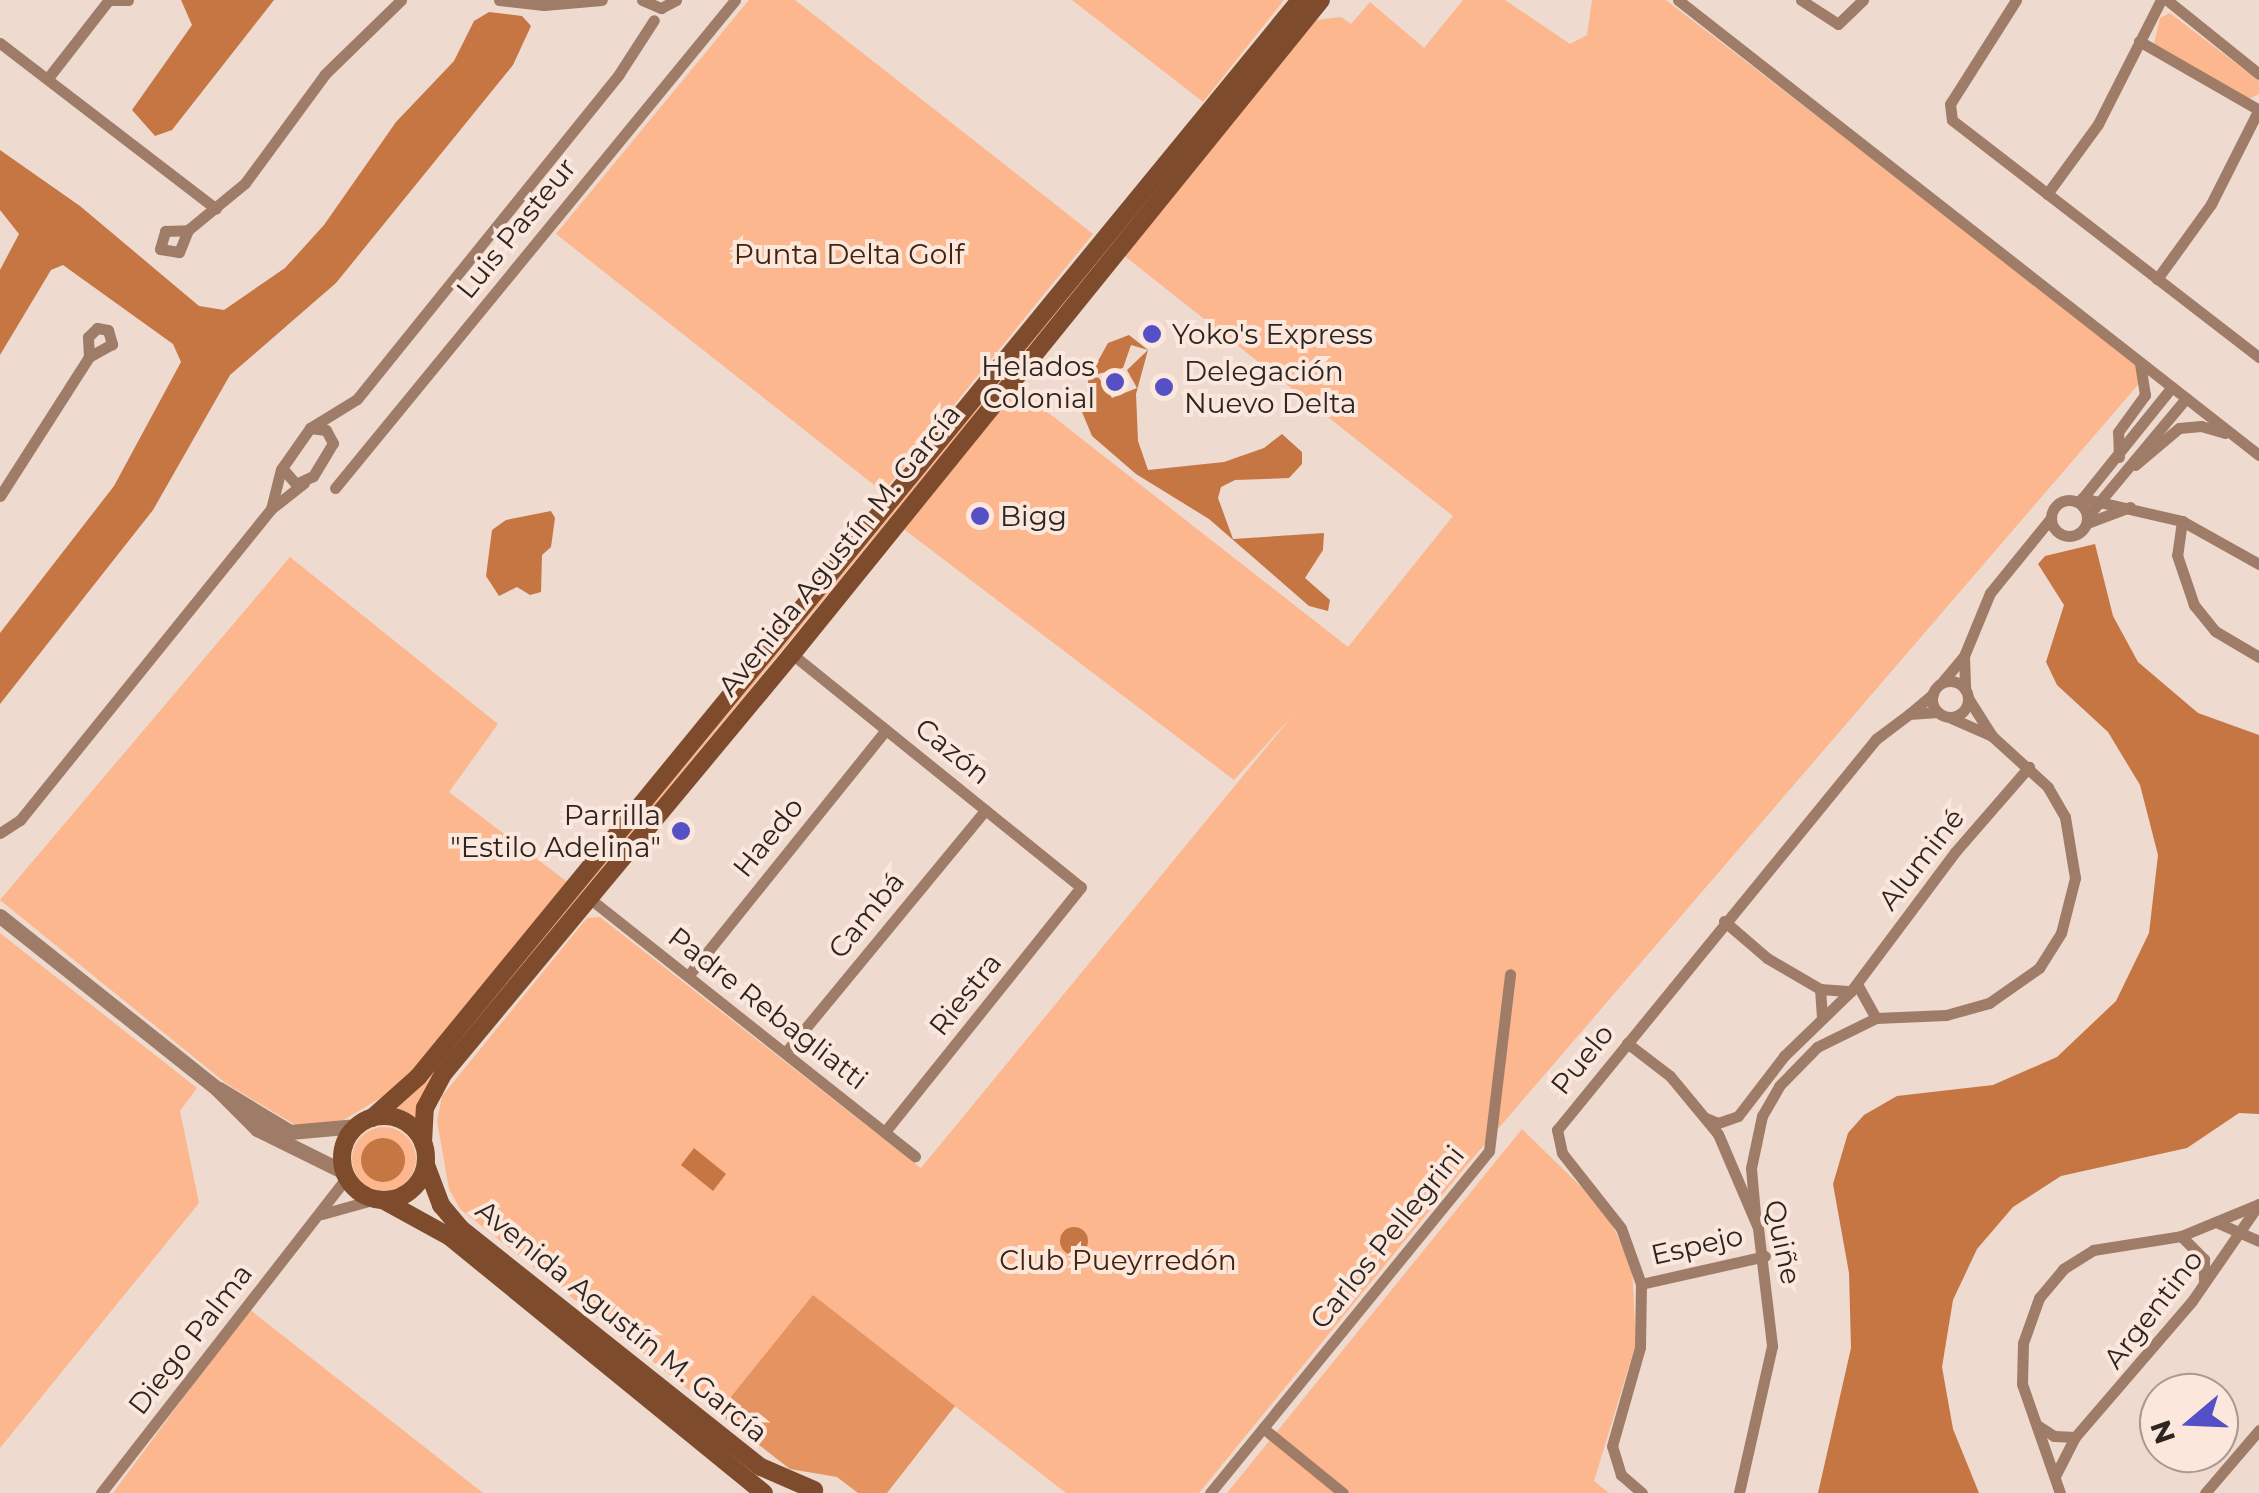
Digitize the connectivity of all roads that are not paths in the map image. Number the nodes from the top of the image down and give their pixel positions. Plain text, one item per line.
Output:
1 (128, 0) edge
2 (376, 0) edge
3 (400, 0) edge
4 (499, 0) edge
5 (602, 0) edge
6 (735, 0) edge
7 (1300, 0) edge
8 (1321, 0) edge
9 (1678, 0) edge
10 (1801, 0) edge
11 (1863, 0) edge
12 (2016, 0) edge
13 (2164, 0) edge
14 (109, 1) edge
15 (646, 3) edge
16 (672, 3) edge
17 (386, 10) junction
18 (654, 20) junction
19 (2140, 41) junction
20 (0, 43) edge
21 (2259, 74) edge
22 (48, 78) junction
23 (2259, 110) edge
24 (2047, 194) junction
25 (216, 209) junction
26 (188, 230) dead end
27 (2157, 280) junction
28 (90, 356) dead end
29 (2259, 357) edge
30 (2140, 362) junction
31 (2172, 388) junction
32 (2186, 398) junction
33 (348, 408) junction
34 (310, 428) junction
35 (2239, 438) junction
36 (333, 443) junction
37 (2259, 454) edge
38 (2118, 457) junction
39 (282, 468) junction
40 (2126, 473) junction
41 (304, 483) junction
42 (335, 488) dead end
43 (0, 496) edge
44 (2080, 500) junction
45 (2102, 500) junction
46 (2134, 507) junction
47 (271, 509) junction
48 (2051, 518) junction
49 (2087, 520) junction
50 (2182, 521) junction
51 (2060, 534) junction
52 (2036, 540) junction
53 (2259, 564) edge
54 (792, 654) junction
55 (1964, 656) junction
56 (2259, 657) edge
57 (1942, 682) junction
58 (1966, 693) junction
59 (1932, 694) junction
60 (1909, 714) junction
61 (1942, 714) junction
62 (886, 730) junction
63 (1992, 736) junction
64 (2029, 767) junction
65 (985, 810) junction
66 (0, 833) edge
67 (1082, 887) joint
68 (590, 898) junction
69 (0, 916) edge
70 (1724, 921) junction
71 (1510, 974) dead end
72 (688, 976) junction
73 (1854, 988) junction
74 (1820, 989) junction
75 (1876, 1018) junction
76 (1822, 1020) junction
77 (1627, 1042) junction
78 (785, 1053) junction
79 (216, 1088) junction
80 (1738, 1116) junction
81 (1706, 1118) junction
82 (365, 1122) junction
83 (884, 1132) junction
84 (423, 1142) junction
85 (1754, 1151) junction
86 (1729, 1153) junction
87 (916, 1156) dead end
88 (426, 1165) junction
89 (346, 1175) junction
90 (379, 1200) junction
91 (2259, 1204) edge
92 (1755, 1214) junction
93 (318, 1216) junction
94 (2216, 1222) junction
95 (2240, 1234) junction
96 (2181, 1236) junction
97 (2259, 1241) edge
98 (1765, 1256) junction
99 (1641, 1284) junction
100 (2202, 1287) junction
101 (2034, 1422) junction
102 (1263, 1428) junction
103 (2259, 1430) edge
104 (2075, 1438) junction
105 (2055, 1476) junction
106 (810, 1491) edge
107 (101, 1493) edge
108 (764, 1493) edge
109 (833, 1493) edge
110 (1210, 1493) edge
111 (1343, 1493) edge
112 (1642, 1493) edge
113 (1739, 1493) edge
114 (2060, 1493) edge
115 (2205, 1493) edge

1 - 14 street
2 - 17 street
3 - 17 street
4 - 5 street
6 - 42 street, Luis Pasteur
7 - 82 main road, Avenida Agustín M. García
8 - 54 main road, Avenida Agustín M. García
9 - 30 street
10 - 11 street
12 - 24 street
13 - 19 street
13 - 21 street
14 - 22 street
15 - 16 street
15 - 18 street
16 - 18 street
17 - 25 street
18 - 33 street
19 - 23 street
19 - 24 street
20 - 22 street
22 - 25 street
23 - 27 street
24 - 27 street
25 - 26 street
27 - 29 street
28 - 43 street
30 - 31 street
30 - 38 street
31 - 32 street
31 - 38 street
32 - 35 street
32 - 40 street
33 - 34 street
33 - 36 street
34 - 36 street
34 - 39 street
35 - 37 street
35 - 40 street
36 - 41 street
38 - 44 street
39 - 41 street
39 - 47 street
40 - 45 street
40 - 46 street
41 - 47 street
44 - 45 street
44 - 48 street
44 - 49 street
45 - 46 street
45 - 49 street
46 - 49 street
46 - 50 street
47 - 66 street
48 - 51 street
48 - 52 street
49 - 51 street
50 - 53 street
50 - 56 street
51 - 52 street
52 - 55 street
54 - 62 street, Cazón
54 - 68 main road, Avenida Agustín M. García
55 - 57 street, Puelo
55 - 58 street
57 - 58 street
57 - 59 street, Puelo
58 - 61 street
58 - 63 street
59 - 60 street, Puelo
59 - 61 street
60 - 61 street
60 - 70 street, Puelo
61 - 63 street
62 - 65 street, Cazón
62 - 72 street, Haedo
63 - 64 street
64 - 73 street, Aluminé
64 - 75 street
65 - 67 street, Cazón
65 - 78 street, Cambá
67 - 83 street, Riestra
68 - 72 street, Padre Rebagliatti
68 - 84 main road, Avenida Agustín M. García
69 - 79 street
70 - 74 street
70 - 77 street, Puelo
71 - 102 street, Carlos Pellegrini
72 - 78 street, Padre Rebagliatti
73 - 74 street
73 - 75 street
73 - 76 street, Aluminé
74 - 76 street
75 - 85 street
76 - 80 street, Aluminé
77 - 81 street, Quiñe
77 - 99 street, Puelo
78 - 83 street, Padre Rebagliatti
79 - 82 street
79 - 89 street
80 - 81 street
80 - 86 street
81 - 86 street, Quiñe
82 - 84 main road
82 - 89 main road
83 - 87 street, Padre Rebagliatti
84 - 88 main road
85 - 86 street
85 - 92 street
86 - 92 street, Quiñe
88 - 90 main road
88 - 106 main road, Avenida Agustín M. García
89 - 90 main road
89 - 93 street, Diego Palma
90 - 93 street
90 - 108 main road, Avenida Agustín M. García
91 - 94 street, Argentino
91 - 95 street, Argentino
92 - 98 street, Quiñe
93 - 107 street, Diego Palma
94 - 95 street
94 - 96 street, Argentino
95 - 97 street
95 - 100 street, Argentino
96 - 100 street
96 - 101 street, Argentino
98 - 99 street, Espejo
98 - 113 street, Quiñe
99 - 112 street, Puelo
100 - 104 street, Argentino
101 - 104 street
101 - 105 street, Argentino
102 - 110 street, Carlos Pellegrini
102 - 111 street
103 - 115 street
104 - 105 street, Argentino
105 - 114 street, Argentino
106 - 109 main road, Avenida Agustín M. García

